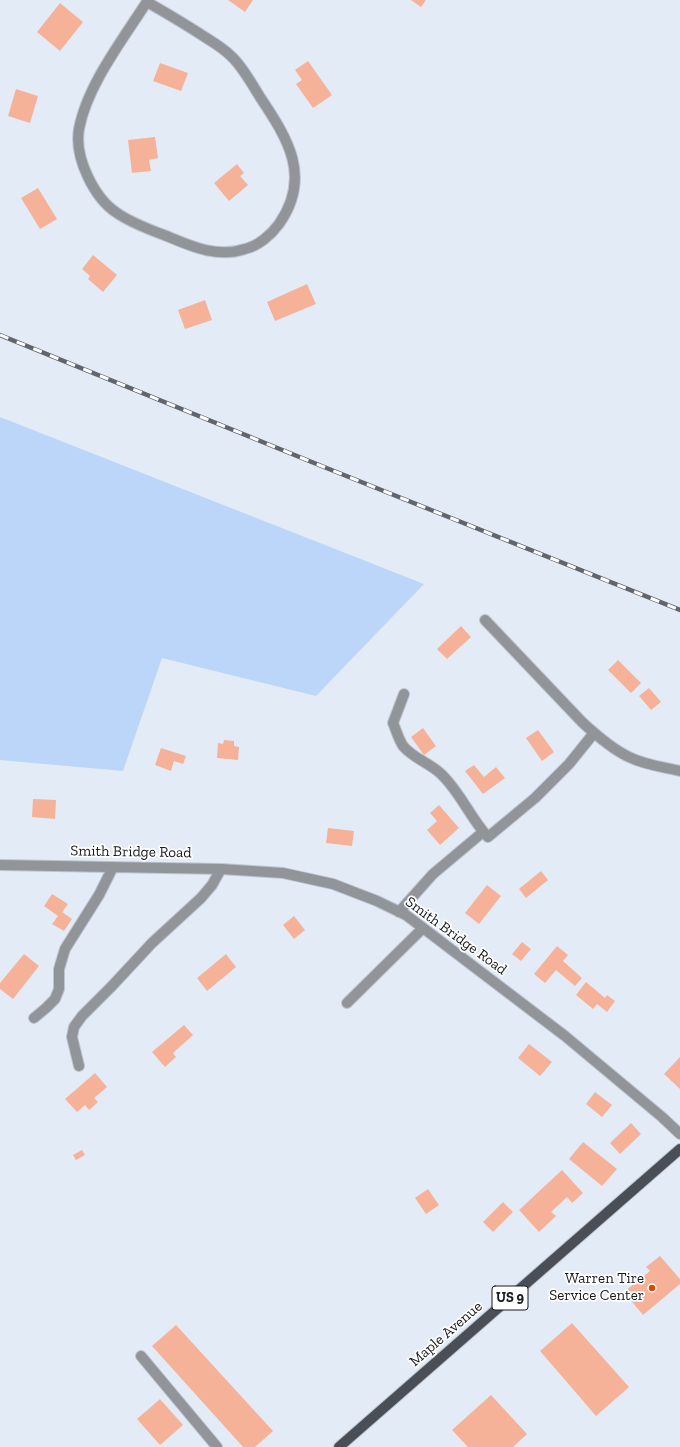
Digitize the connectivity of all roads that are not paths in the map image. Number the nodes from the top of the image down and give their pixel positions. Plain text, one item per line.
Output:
1 (147, 1) edge
2 (485, 620) dead end
3 (404, 694) dead end
4 (594, 733) junction
5 (680, 770) edge
6 (483, 832) junction
7 (0, 865) edge
8 (113, 867) junction
9 (221, 869) junction
10 (399, 912) junction
11 (423, 928) junction
12 (347, 1003) dead end
13 (34, 1018) dead end
14 (79, 1066) dead end
15 (680, 1134) edge
16 (680, 1150) edge
17 (140, 1356) dead end
18 (217, 1447) edge
19 (339, 1447) edge

1 - 1 street
2 - 4 street
3 - 6 street
4 - 5 street
4 - 6 street
6 - 10 street
7 - 8 street, Smith Bridge Road
8 - 9 street, Smith Bridge Road
8 - 13 street
9 - 10 street, Smith Bridge Road
9 - 14 street
10 - 11 street, Smith Bridge Road
11 - 12 street
11 - 15 street, Smith Bridge Road
16 - 19 main road, Maple Avenue / US 9
17 - 18 street

